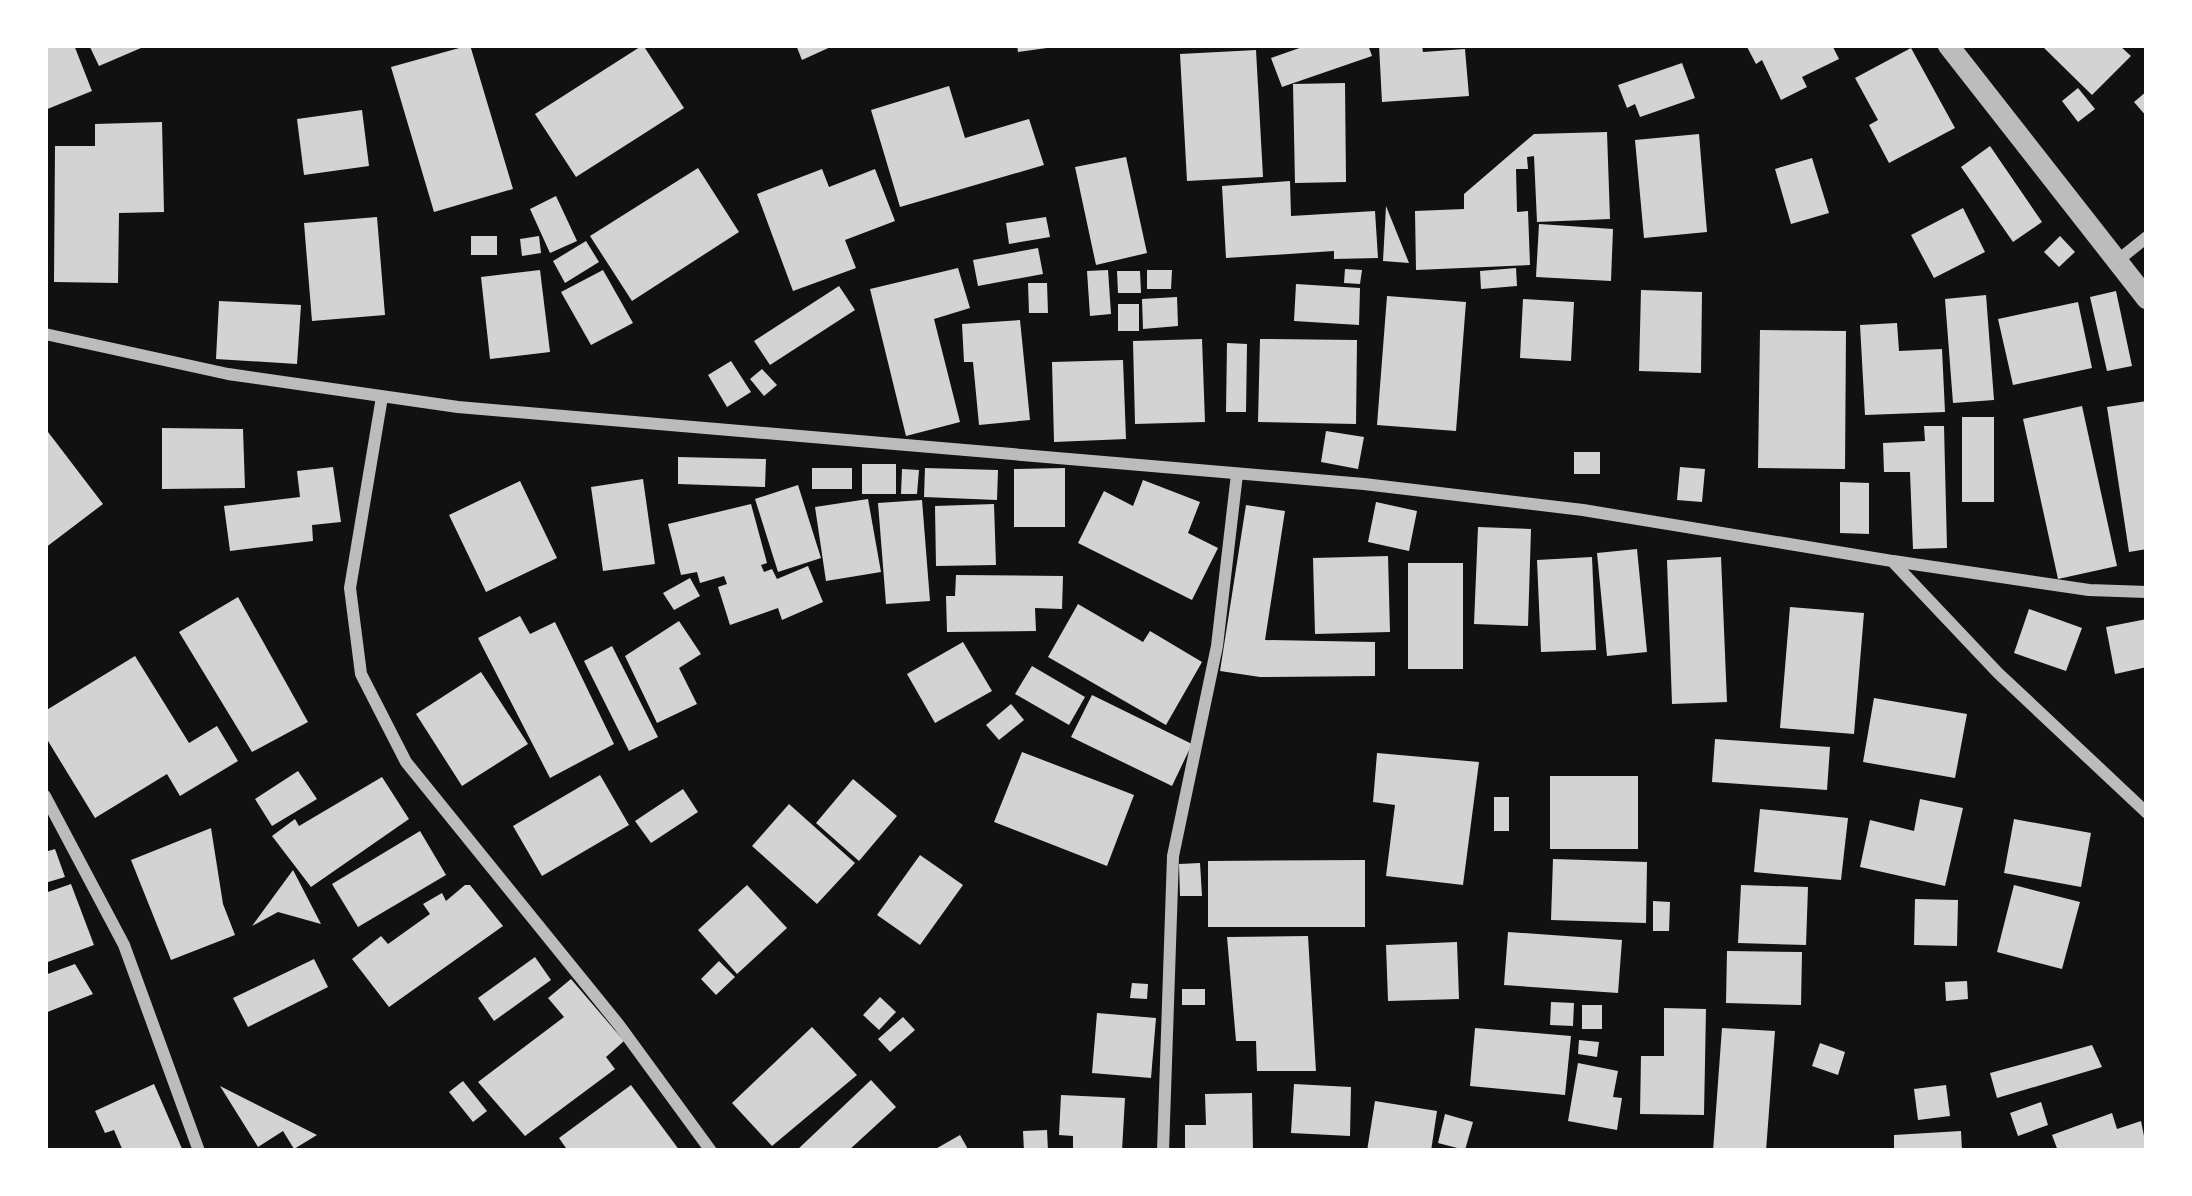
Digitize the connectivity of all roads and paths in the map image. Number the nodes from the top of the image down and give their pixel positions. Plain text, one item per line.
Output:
1 (1948, 45) edge
2 (2147, 237) edge
3 (2117, 261) junction
4 (2147, 299) edge
5 (45, 334) edge
6 (382, 397) junction
7 (1237, 474) junction
8 (1892, 561) junction
9 (2147, 592) edge
10 (45, 796) edge
11 (2147, 813) edge
12 (199, 1151) edge
13 (711, 1151) edge
14 (1163, 1151) edge

1 - 3 street
2 - 3 street
3 - 4 street
5 - 6 street
6 - 7 street
6 - 13 street
7 - 8 street
7 - 14 street
8 - 9 street
8 - 11 street
10 - 12 street

